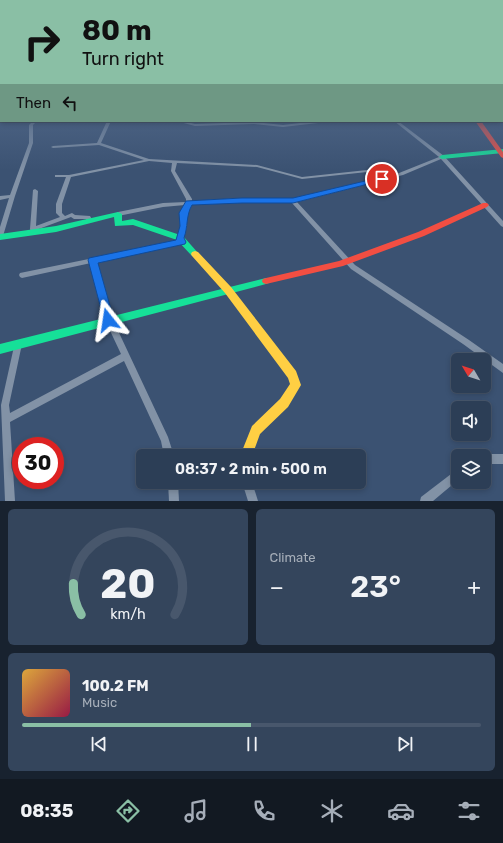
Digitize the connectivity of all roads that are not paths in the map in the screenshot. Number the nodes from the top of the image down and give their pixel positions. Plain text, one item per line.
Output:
1 (33, 123) edge
2 (108, 123) edge
3 (188, 123) edge
4 (243, 123) edge
5 (258, 123) edge
6 (306, 123) edge
7 (399, 123) edge
8 (480, 123) edge
9 (487, 123) edge
10 (99, 144) junction
11 (53, 147) dead end
12 (502, 151) edge
13 (442, 157) junction
14 (149, 160) junction
15 (175, 161) junction
16 (57, 176) dead end
17 (69, 176) junction
18 (390, 177) junction
19 (35, 191) dead end
20 (12, 196) junction
21 (0, 198) edge
22 (293, 201) junction
23 (189, 203) junction
24 (485, 205) junction
25 (118, 214) junction
26 (63, 217) junction
27 (90, 221) junction
28 (503, 224) edge
29 (33, 232) junction
30 (0, 235) edge
31 (181, 240) junction
32 (93, 260) junction
33 (346, 262) junction
34 (22, 275) dead end
35 (228, 290) junction
36 (108, 320) junction
37 (18, 344) junction
38 (0, 348) edge
39 (125, 356) junction
40 (503, 369) edge
41 (6, 420) junction
42 (167, 449) edge
43 (248, 449) edge
44 (491, 459) edge
45 (503, 459) edge
46 (451, 480) edge
47 (173, 489) edge
48 (250, 489) edge
49 (10, 501) edge
50 (174, 501) edge
51 (254, 501) edge
52 (425, 501) edge

1 - 20 street
2 - 10 street
3 - 4 street
5 - 6 street
7 - 13 street
8 - 12 main road
9 - 12 main road
10 - 11 street
10 - 14 street
12 - 13 main road
13 - 18 street
13 - 24 street
14 - 15 street
14 - 17 street
15 - 18 street
15 - 23 street
16 - 17 street
17 - 26 street
18 - 22 street
19 - 29 street
20 - 21 street
20 - 30 street
22 - 23 street
22 - 33 street
23 - 25 street
23 - 31 street
24 - 28 street
24 - 33 main road
25 - 27 main road
25 - 31 main road
26 - 27 street
26 - 29 street
27 - 29 main road
29 - 30 main road
31 - 32 street
31 - 35 main road
32 - 34 street
32 - 36 street
33 - 35 main road
33 - 40 street
35 - 36 main road
35 - 43 main road
36 - 37 main road
36 - 39 street
37 - 38 main road
37 - 41 street
39 - 41 street
39 - 42 street
41 - 49 street
44 - 45 street
46 - 52 street
47 - 50 street
48 - 51 street

